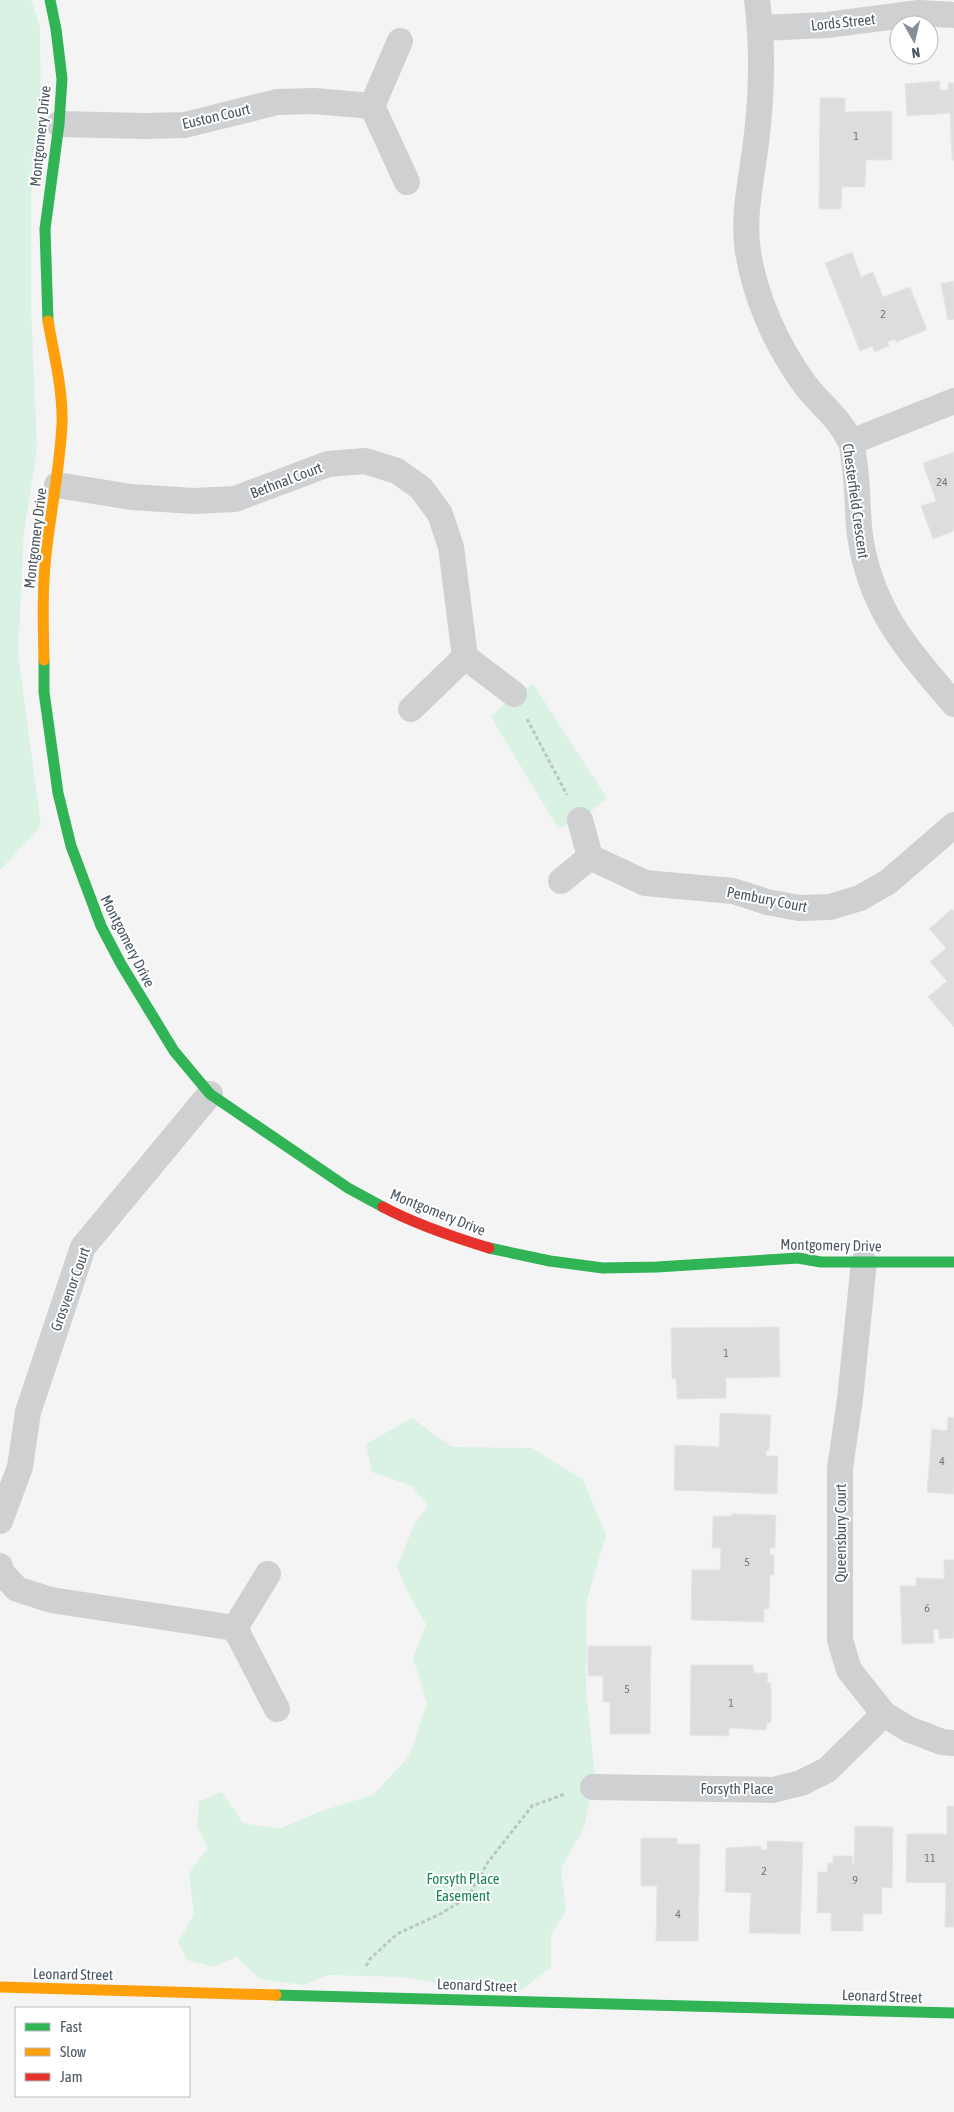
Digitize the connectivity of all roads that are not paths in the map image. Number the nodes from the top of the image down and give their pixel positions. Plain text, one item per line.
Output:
1 (50, 0) edge
2 (757, 0) edge
3 (954, 15) edge
4 (761, 28) junction
5 (400, 41) dead end
6 (372, 106) junction
7 (59, 124) junction
8 (407, 182) dead end
9 (954, 401) edge
10 (851, 442) junction
11 (57, 485) junction
12 (466, 657) junction
13 (514, 694) road end
14 (954, 704) edge
15 (411, 709) dead end
16 (580, 820) road end
17 (954, 825) edge
18 (590, 857) junction
19 (561, 881) dead end
20 (210, 1094) junction
21 (864, 1262) junction
22 (954, 1262) edge
23 (0, 1521) edge
24 (0, 1566) edge
25 (268, 1574) dead end
26 (235, 1628) junction
27 (277, 1709) dead end
28 (884, 1714) junction
29 (954, 1743) edge
30 (593, 1787) road end
31 (0, 1987) edge
32 (954, 2013) edge

1 - 7 street, Montgomery Drive
2 - 4 street, Chesterfield Crescent
3 - 4 street, Lords Street
4 - 10 street, Chesterfield Crescent
5 - 6 street
6 - 7 street, Euston Court
6 - 8 street
7 - 11 street, Montgomery Drive
9 - 10 street
10 - 14 street, Chesterfield Crescent
11 - 12 street, Bethnal Court
11 - 20 street, Montgomery Drive
12 - 13 street
12 - 15 street
16 - 18 street
17 - 18 street, Pembury Court
18 - 19 street
20 - 21 street, Montgomery Drive
20 - 23 street, Grosvenor Court
21 - 22 street, Montgomery Drive
21 - 28 street, Queensbury Court
24 - 26 street
25 - 26 street
26 - 27 street
28 - 29 street, Queensbury Court
28 - 30 street, Forsyth Place
31 - 32 street, Leonard Street

